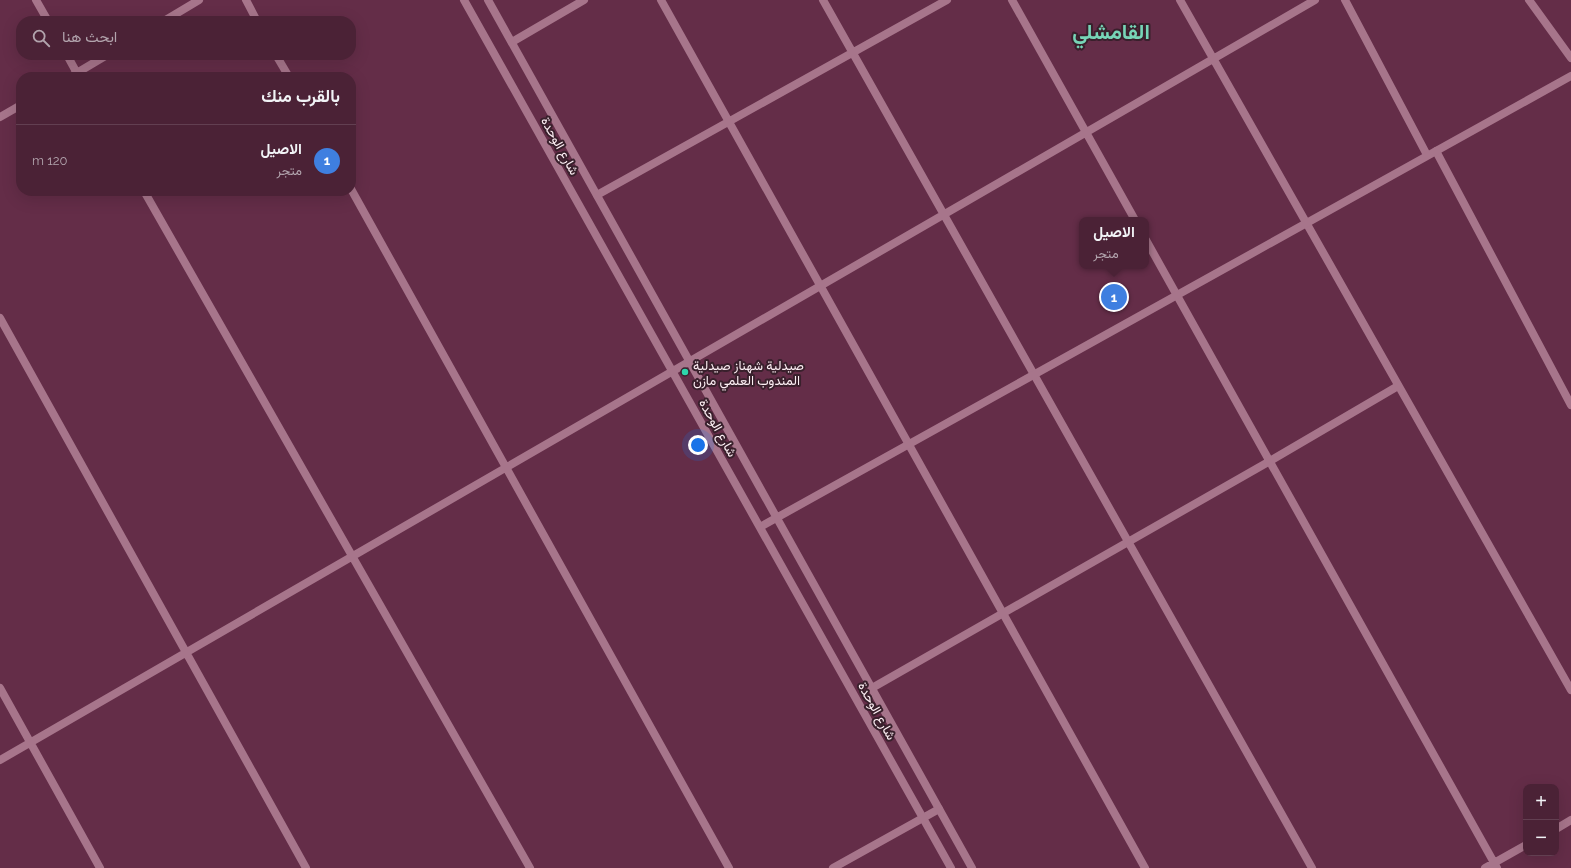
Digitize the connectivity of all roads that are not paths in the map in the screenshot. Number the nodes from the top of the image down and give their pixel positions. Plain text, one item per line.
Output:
1 (36, 0) edge
2 (199, 0) edge
3 (246, 0) edge
4 (464, 0) edge
5 (488, 0) edge
6 (584, 0) edge
7 (661, 0) edge
8 (823, 0) edge
9 (947, 0) edge
10 (1012, 0) edge
11 (1180, 0) edge
12 (1314, 0) edge
13 (1346, 0) edge
14 (1529, 0) edge
15 (45, 16) edge
16 (172, 16) edge
17 (254, 16) edge
18 (512, 42) junction
19 (853, 52) junction
20 (1571, 58) edge
21 (1213, 59) junction
22 (69, 60) edge
23 (100, 60) edge
24 (279, 60) edge
25 (74, 72) edge
26 (82, 72) edge
27 (286, 72) edge
28 (1571, 76) edge
29 (16, 108) edge
30 (0, 117) edge
31 (729, 122) junction
32 (1085, 132) junction
33 (1436, 150) junction
34 (1427, 155) junction
35 (597, 195) junction
36 (147, 196) edge
37 (355, 196) edge
38 (944, 214) junction
39 (1133, 217) edge
40 (1305, 222) junction
41 (1149, 245) edge
42 (820, 286) junction
43 (1177, 295) junction
44 (0, 318) edge
45 (689, 362) junction
46 (672, 371) junction
47 (1034, 374) junction
48 (1398, 386) junction
49 (1571, 405) edge
50 (908, 444) junction
51 (1270, 462) junction
52 (506, 467) junction
53 (777, 516) junction
54 (760, 526) junction
55 (1128, 542) junction
56 (353, 556) junction
57 (1003, 614) junction
58 (186, 652) junction
59 (0, 688) edge
60 (872, 688) junction
61 (1571, 690) edge
62 (30, 742) junction
63 (0, 760) edge
64 (939, 809) junction
65 (923, 818) junction
66 (1571, 820) edge
67 (1559, 827) edge
68 (1523, 847) edge
69 (1496, 866) edge
70 (100, 868) edge
71 (306, 868) edge
72 (530, 868) edge
73 (729, 868) edge
74 (833, 868) edge
75 (951, 868) edge
76 (972, 868) edge
77 (1145, 868) edge
78 (1312, 868) edge
79 (1485, 868) edge

1 - 15 street
2 - 16 street
3 - 17 street
4 - 46 street, شارع الوحدة
5 - 18 street, شارع الوحدة
6 - 18 street
7 - 31 street
8 - 19 street
9 - 19 street
10 - 32 street
11 - 21 street
12 - 21 street
13 - 34 street
14 - 20 street
18 - 35 street, شارع الوحدة
19 - 31 street
19 - 38 street
21 - 32 street
21 - 40 street
22 - 25 street
23 - 26 street
24 - 27 street
28 - 33 street
29 - 30 street
31 - 35 street
31 - 42 street
32 - 38 street
32 - 39 street
33 - 34 street
33 - 49 street
34 - 40 street
35 - 45 street, شارع الوحدة
36 - 56 street
37 - 52 street
38 - 42 street
38 - 47 street
40 - 43 street
40 - 48 street
41 - 43 street
42 - 45 street
42 - 50 street
43 - 47 street
43 - 51 street
44 - 58 street
45 - 46 street
45 - 53 street, شارع الوحدة
46 - 52 street
46 - 54 street, شارع الوحدة
47 - 50 street
47 - 55 street
48 - 51 street
48 - 61 street
50 - 53 street
50 - 57 street
51 - 55 street
51 - 69 street
52 - 56 street
52 - 73 street
53 - 54 street
53 - 60 street, شارع الوحدة
54 - 65 street, شارع الوحدة
55 - 57 street
55 - 78 street
56 - 58 street
56 - 72 street
57 - 60 street
57 - 77 street
58 - 62 street
58 - 71 street
59 - 62 street
60 - 64 street, شارع الوحدة
62 - 63 street
62 - 70 street
64 - 65 street
64 - 76 street, شارع الوحدة
65 - 74 street
65 - 75 street, شارع الوحدة
66 - 67 street
68 - 69 street
69 - 79 street

